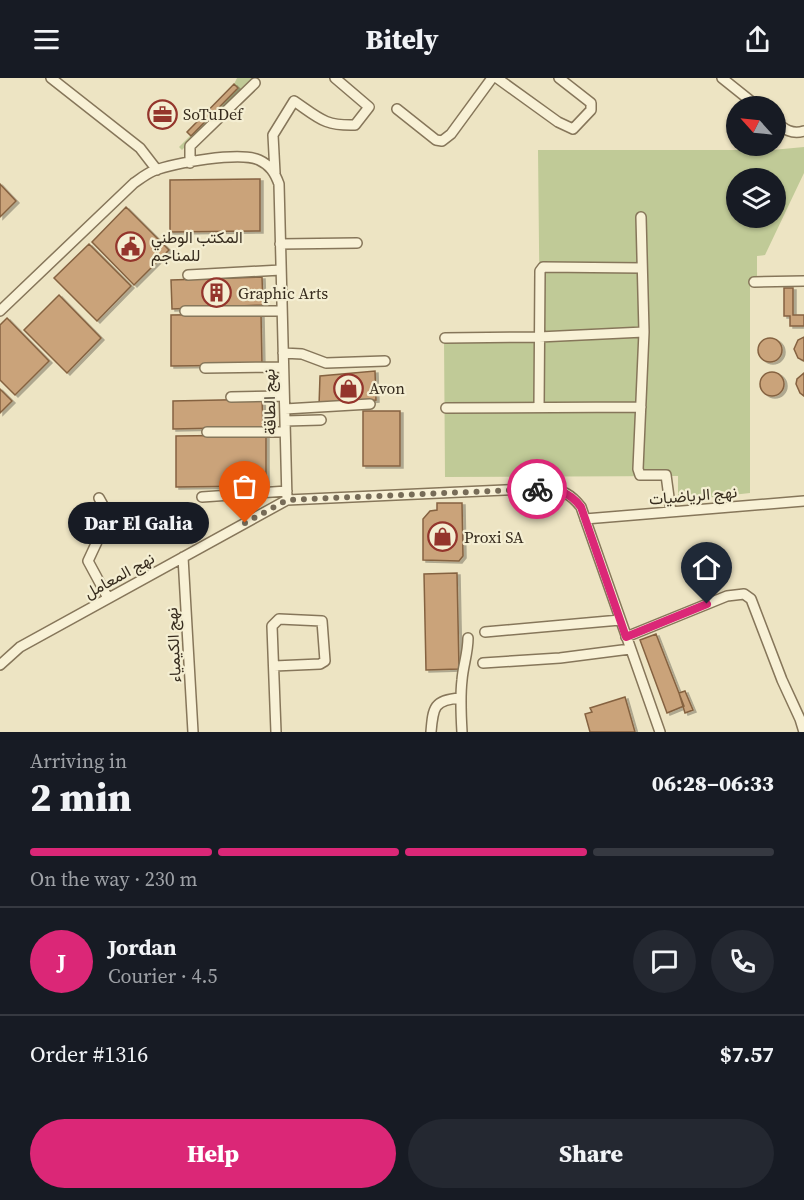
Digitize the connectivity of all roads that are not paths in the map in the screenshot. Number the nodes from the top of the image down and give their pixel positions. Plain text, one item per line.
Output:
1 (51, 78) edge
2 (335, 78) edge
3 (495, 78) edge
4 (559, 78) edge
5 (722, 78) edge
6 (255, 83) dead end
7 (744, 96) edge
8 (397, 109) dead end
9 (786, 129) edge
10 (804, 131) edge
11 (190, 163) junction
12 (156, 170) junction
13 (275, 173) junction
14 (641, 217) dead end
15 (357, 243) dead end
16 (280, 244) junction
17 (642, 268) junction
18 (281, 270) junction
19 (188, 275) dead end
20 (754, 282) dead end
21 (804, 282) edge
22 (185, 310) dead end
23 (0, 311) edge
24 (282, 311) junction
25 (644, 332) junction
26 (539, 337) junction
27 (445, 338) dead end
28 (283, 353) junction
29 (385, 361) dead end
30 (284, 367) junction
31 (205, 369) dead end
32 (284, 396) junction
33 (231, 397) dead end
34 (370, 404) dead end
35 (539, 407) junction
36 (640, 407) junction
37 (446, 408) dead end
38 (285, 409) junction
39 (321, 420) dead end
40 (285, 421) junction
41 (207, 432) dead end
42 (285, 432) junction
43 (287, 496) junction
44 (202, 497) dead end
45 (99, 498) dead end
46 (804, 501) edge
47 (670, 512) junction
48 (585, 519) junction
49 (183, 557) junction
50 (108, 598) junction
51 (620, 620) junction
52 (485, 632) dead end
53 (626, 637) junction
54 (468, 638) dead end
55 (630, 649) junction
56 (483, 663) dead end
57 (0, 665) edge
58 (274, 666) junction
59 (460, 698) junction
60 (804, 729) edge
61 (193, 732) edge
62 (276, 732) edge
63 (431, 732) edge
64 (462, 732) edge
65 (660, 732) edge

1 - 12 street
2 - 13 street, نهج الطاقة
3 - 4 street
3 - 8 street
5 - 7 street
6 - 11 street
9 - 10 street
11 - 12 street
11 - 13 street
12 - 23 street
13 - 16 street, نهج الطاقة
14 - 17 street
15 - 16 street
16 - 18 street, نهج الطاقة
17 - 25 street
17 - 26 street
18 - 19 street
18 - 24 street, نهج الطاقة
20 - 21 street
22 - 24 street
24 - 28 street, نهج الطاقة
25 - 26 street
25 - 36 street
26 - 27 street
26 - 35 street
28 - 29 street
28 - 30 street, نهج الطاقة
30 - 31 street
30 - 32 street, نهج الطاقة
32 - 33 street
32 - 38 street, نهج الطاقة
34 - 38 street
35 - 36 street
35 - 37 street
36 - 47 street
38 - 40 street, نهج الطاقة
39 - 40 street
40 - 42 street, نهج الطاقة
41 - 42 street
42 - 43 street, نهج الطاقة
43 - 44 street
43 - 48 street
43 - 49 street, نهج المعامل
45 - 50 street
46 - 47 street, نهج الرياضيات
47 - 48 street, نهج الرياضيات
48 - 51 street
49 - 50 street, نهج المعامل
49 - 61 street, نهج الكيمياء
50 - 57 street, نهج المعامل
51 - 52 street
51 - 53 street
53 - 55 street
53 - 60 street
54 - 59 street
55 - 56 street
55 - 65 street
58 - 58 street
58 - 62 street
59 - 63 street
59 - 64 street

